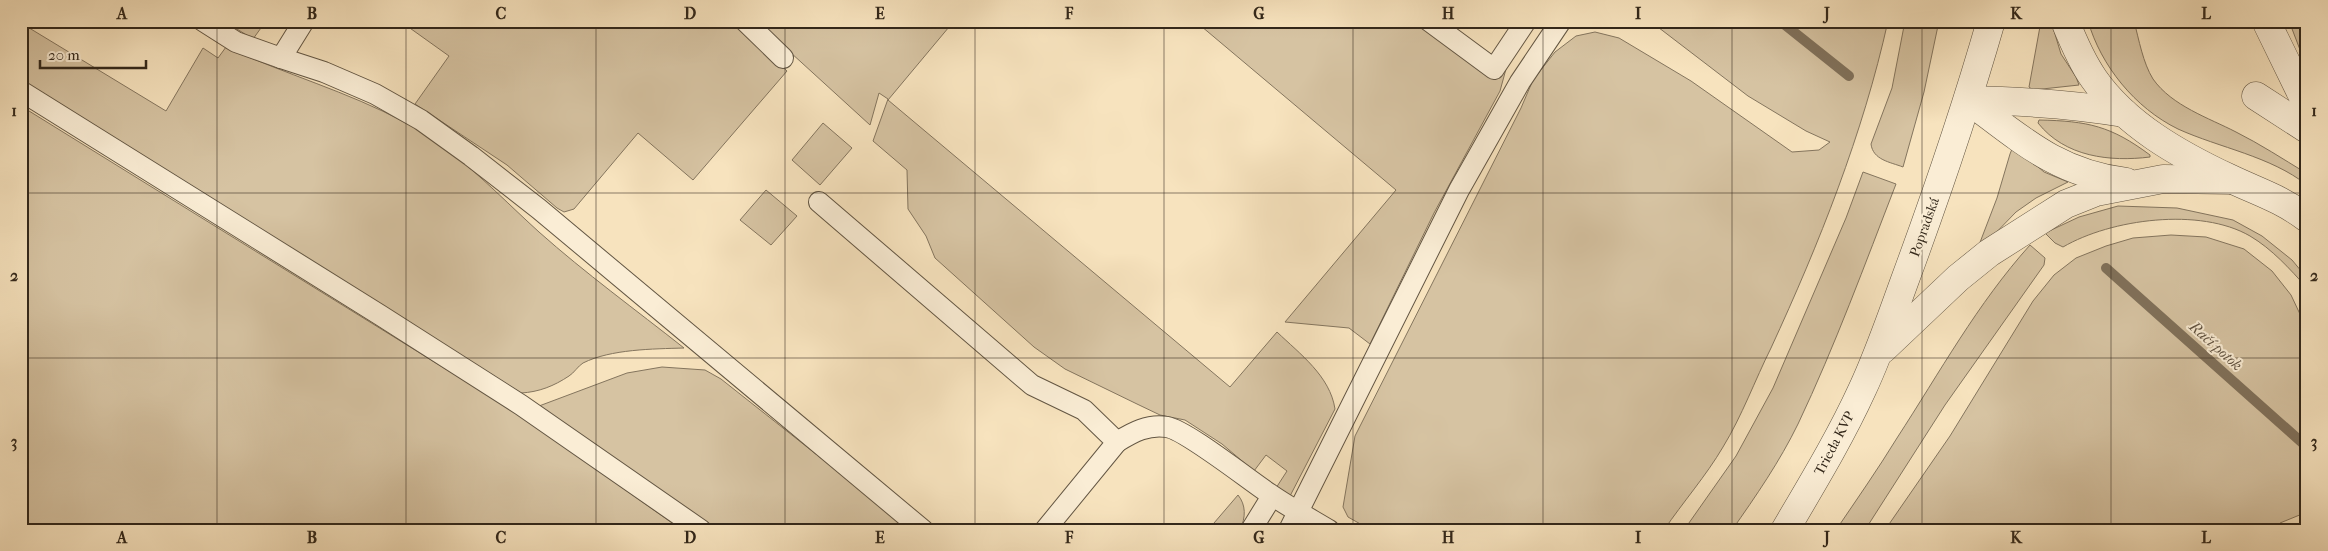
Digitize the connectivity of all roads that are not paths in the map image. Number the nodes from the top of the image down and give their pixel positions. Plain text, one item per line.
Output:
1 (203, 21) edge
2 (304, 21) edge
3 (745, 21) edge
4 (1429, 21) edge
5 (1526, 21) edge
6 (1561, 21) edge
7 (1991, 21) edge
8 (2065, 21) edge
9 (2266, 21) edge
10 (281, 58) junction
11 (783, 58) dead end
12 (21, 92) edge
13 (2256, 96) dead end
14 (1968, 100) junction
15 (2307, 105) edge
16 (2124, 114) junction
17 (2307, 129) edge
18 (2232, 180) junction
19 (2137, 184) junction
20 (819, 202) dead end
21 (2307, 218) edge
22 (1878, 354) junction
23 (1117, 442) junction
24 (1272, 496) junction
25 (1299, 512) junction
26 (701, 530) edge
27 (924, 530) edge
28 (1045, 530) edge
29 (1251, 530) edge
30 (1289, 530) edge
31 (1329, 530) edge
32 (1785, 530) edge

1 - 10 lane
2 - 10 lane
3 - 11 lane
4 - 5 lane
6 - 25 lane
7 - 14 street, Popradská
8 - 16 street
9 - 15 street
10 - 27 lane
12 - 26 lane
13 - 17 street
14 - 16 street
14 - 19 street
14 - 22 street, Popradská
16 - 18 street
18 - 19 street
18 - 21 street
19 - 22 street
20 - 23 lane
22 - 32 street, Trieda KVP
23 - 24 lane
23 - 28 lane
24 - 25 lane
24 - 29 lane
25 - 30 lane
25 - 31 lane

